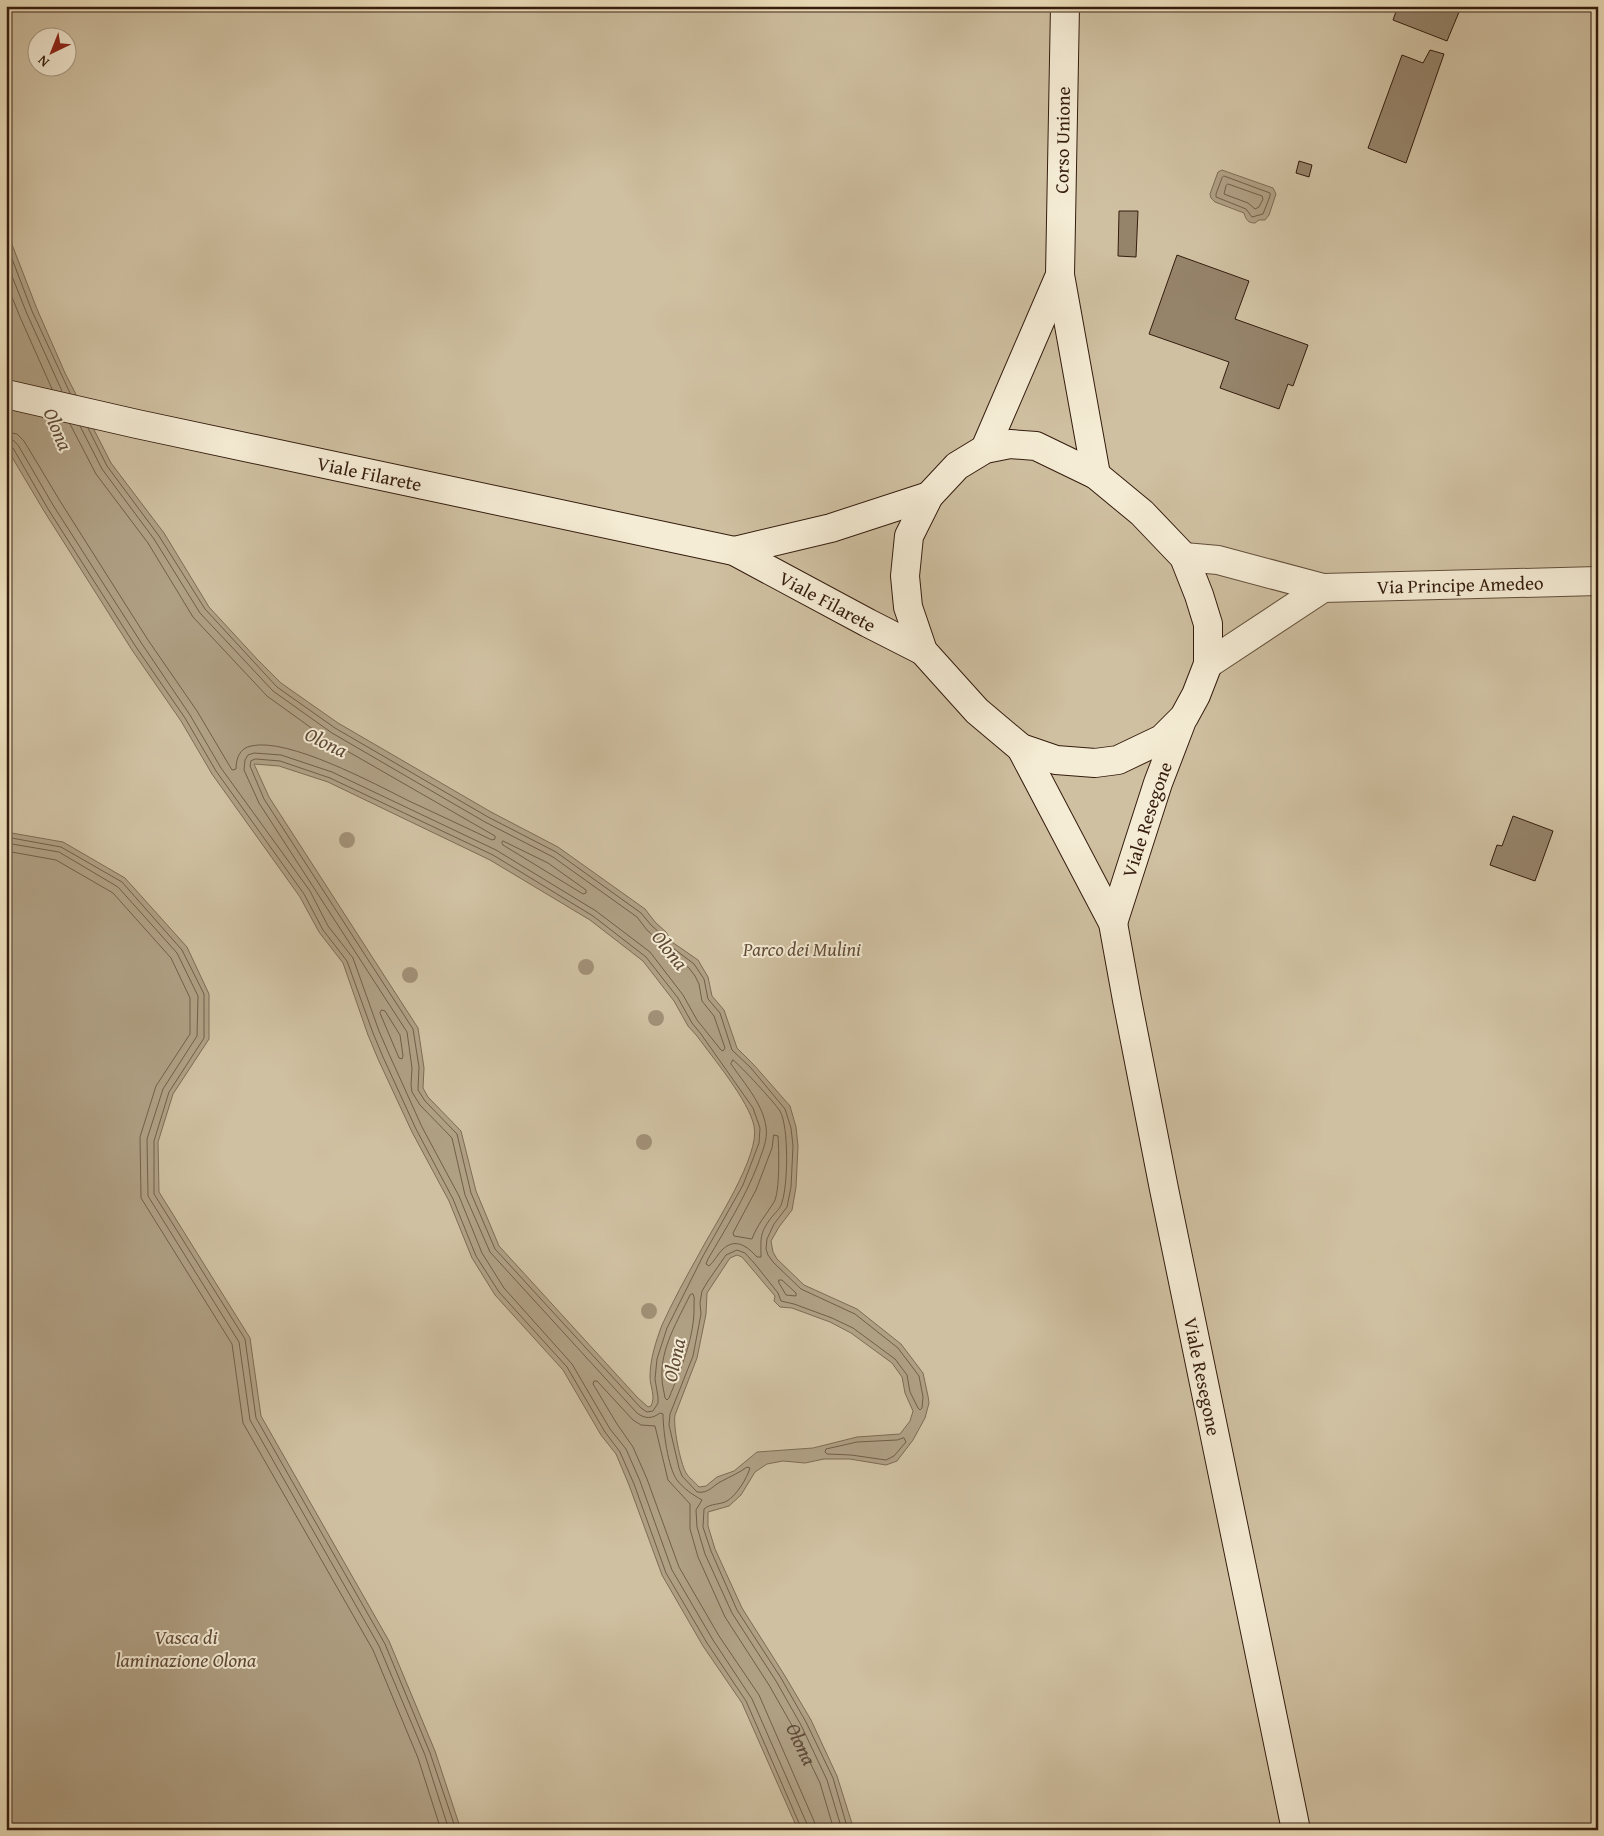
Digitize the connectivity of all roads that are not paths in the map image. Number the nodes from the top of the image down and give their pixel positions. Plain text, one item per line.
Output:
1 (1065, 6) edge
2 (1060, 274) junction
3 (6, 394) edge
4 (985, 449) junction
5 (1096, 475) junction
6 (929, 496) junction
7 (734, 551) junction
8 (1184, 557) junction
9 (1598, 581) edge
10 (1323, 588) junction
11 (923, 651) junction
12 (1208, 664) junction
13 (1184, 717) junction
14 (1021, 748) junction
15 (1113, 923) junction
16 (1296, 1830) edge

1 - 2 street, Corso Unione
2 - 4 street, Corso Unione
2 - 5 street, Corso Unione
3 - 7 street, Viale Filarete
4 - 5 street
4 - 6 street
5 - 8 street
6 - 7 street, Viale Filarete
6 - 11 street
7 - 11 street, Viale Filarete
8 - 10 street, Via Principe Amedeo
8 - 12 street
9 - 10 street, Via Principe Amedeo
10 - 12 street
11 - 14 street
12 - 13 street
13 - 14 street
13 - 15 street, Viale Resegone
14 - 15 street, Viale Resegone
15 - 16 street, Viale Resegone

